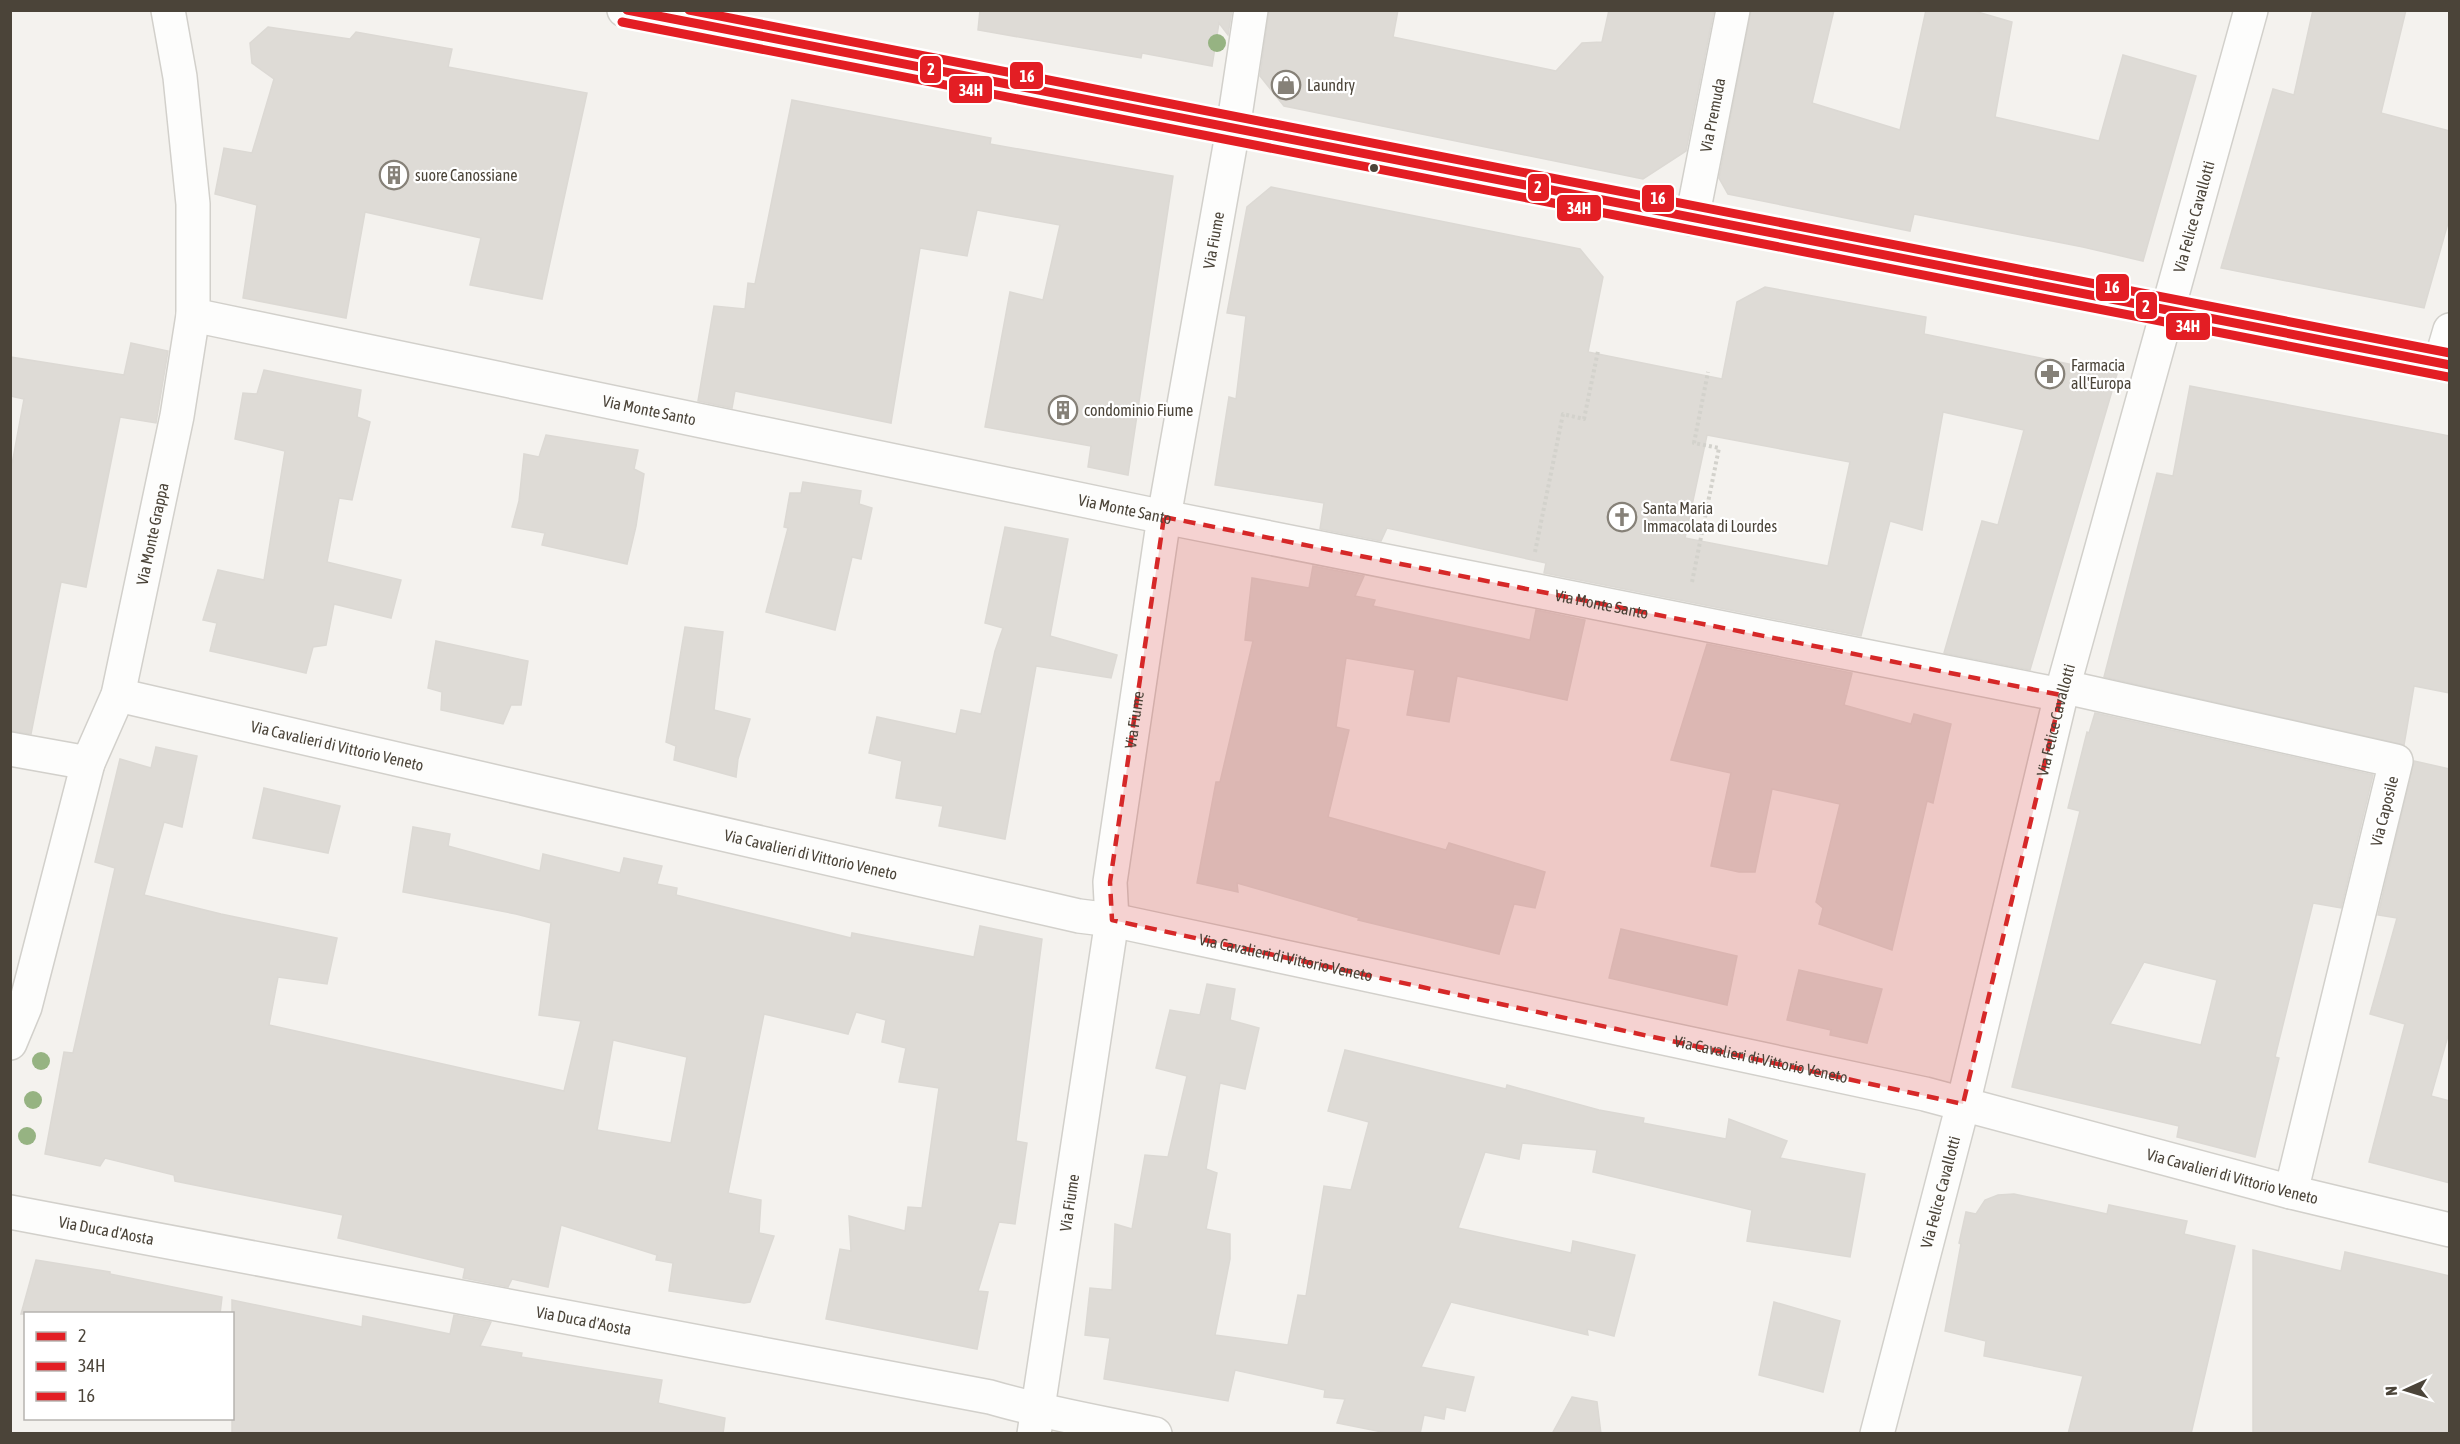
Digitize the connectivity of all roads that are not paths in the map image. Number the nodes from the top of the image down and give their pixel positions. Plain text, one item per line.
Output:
1 (168, 10) edge
2 (624, 10) edge
3 (1251, 10) edge
4 (1733, 10) edge
5 (2251, 10) edge
6 (1233, 129) junction
7 (1692, 219) junction
8 (2168, 310) junction
9 (193, 315) junction
10 (2450, 330) edge
11 (2445, 364) edge
12 (1164, 517) junction
13 (2063, 691) junction
14 (118, 695) junction
15 (10, 749) edge
16 (88, 763) junction
17 (1112, 920) junction
18 (10, 1043) edge
19 (1963, 1104) junction
20 (2290, 1192) junction
21 (10, 1212) edge
22 (2450, 1230) edge
23 (1036, 1422) edge
24 (1155, 1434) edge
25 (1877, 1434) edge

1 - 9 street, Via Monte Grappa
2 - 6 street
3 - 6 street, Via Fiume
4 - 7 street, Via Premuda
5 - 8 street, Via Felice Cavallotti
6 - 7 street
6 - 12 street, Via Fiume
7 - 8 street
8 - 11 street
8 - 13 street, Via Felice Cavallotti
9 - 12 street, Via Monte Santo
9 - 14 street, Via Monte Grappa
10 - 11 street
12 - 13 street, Via Monte Santo
12 - 17 street, Via Fiume
13 - 19 street, Via Felice Cavallotti
13 - 20 street, Via Caposile
14 - 16 street, Via Monte Grappa
14 - 17 street, Via Cavalieri di Vittorio Veneto
15 - 16 street
16 - 18 street, Via Monte Grappa
17 - 19 street, Via Cavalieri di Vittorio Veneto
17 - 23 street, Via Fiume
19 - 20 street, Via Cavalieri di Vittorio Veneto
19 - 25 street, Via Felice Cavallotti
20 - 22 street, Via Cavalieri di Vittorio Veneto
21 - 23 street, Via Duca d'Aosta
23 - 24 street, Via Duca d'Aosta

